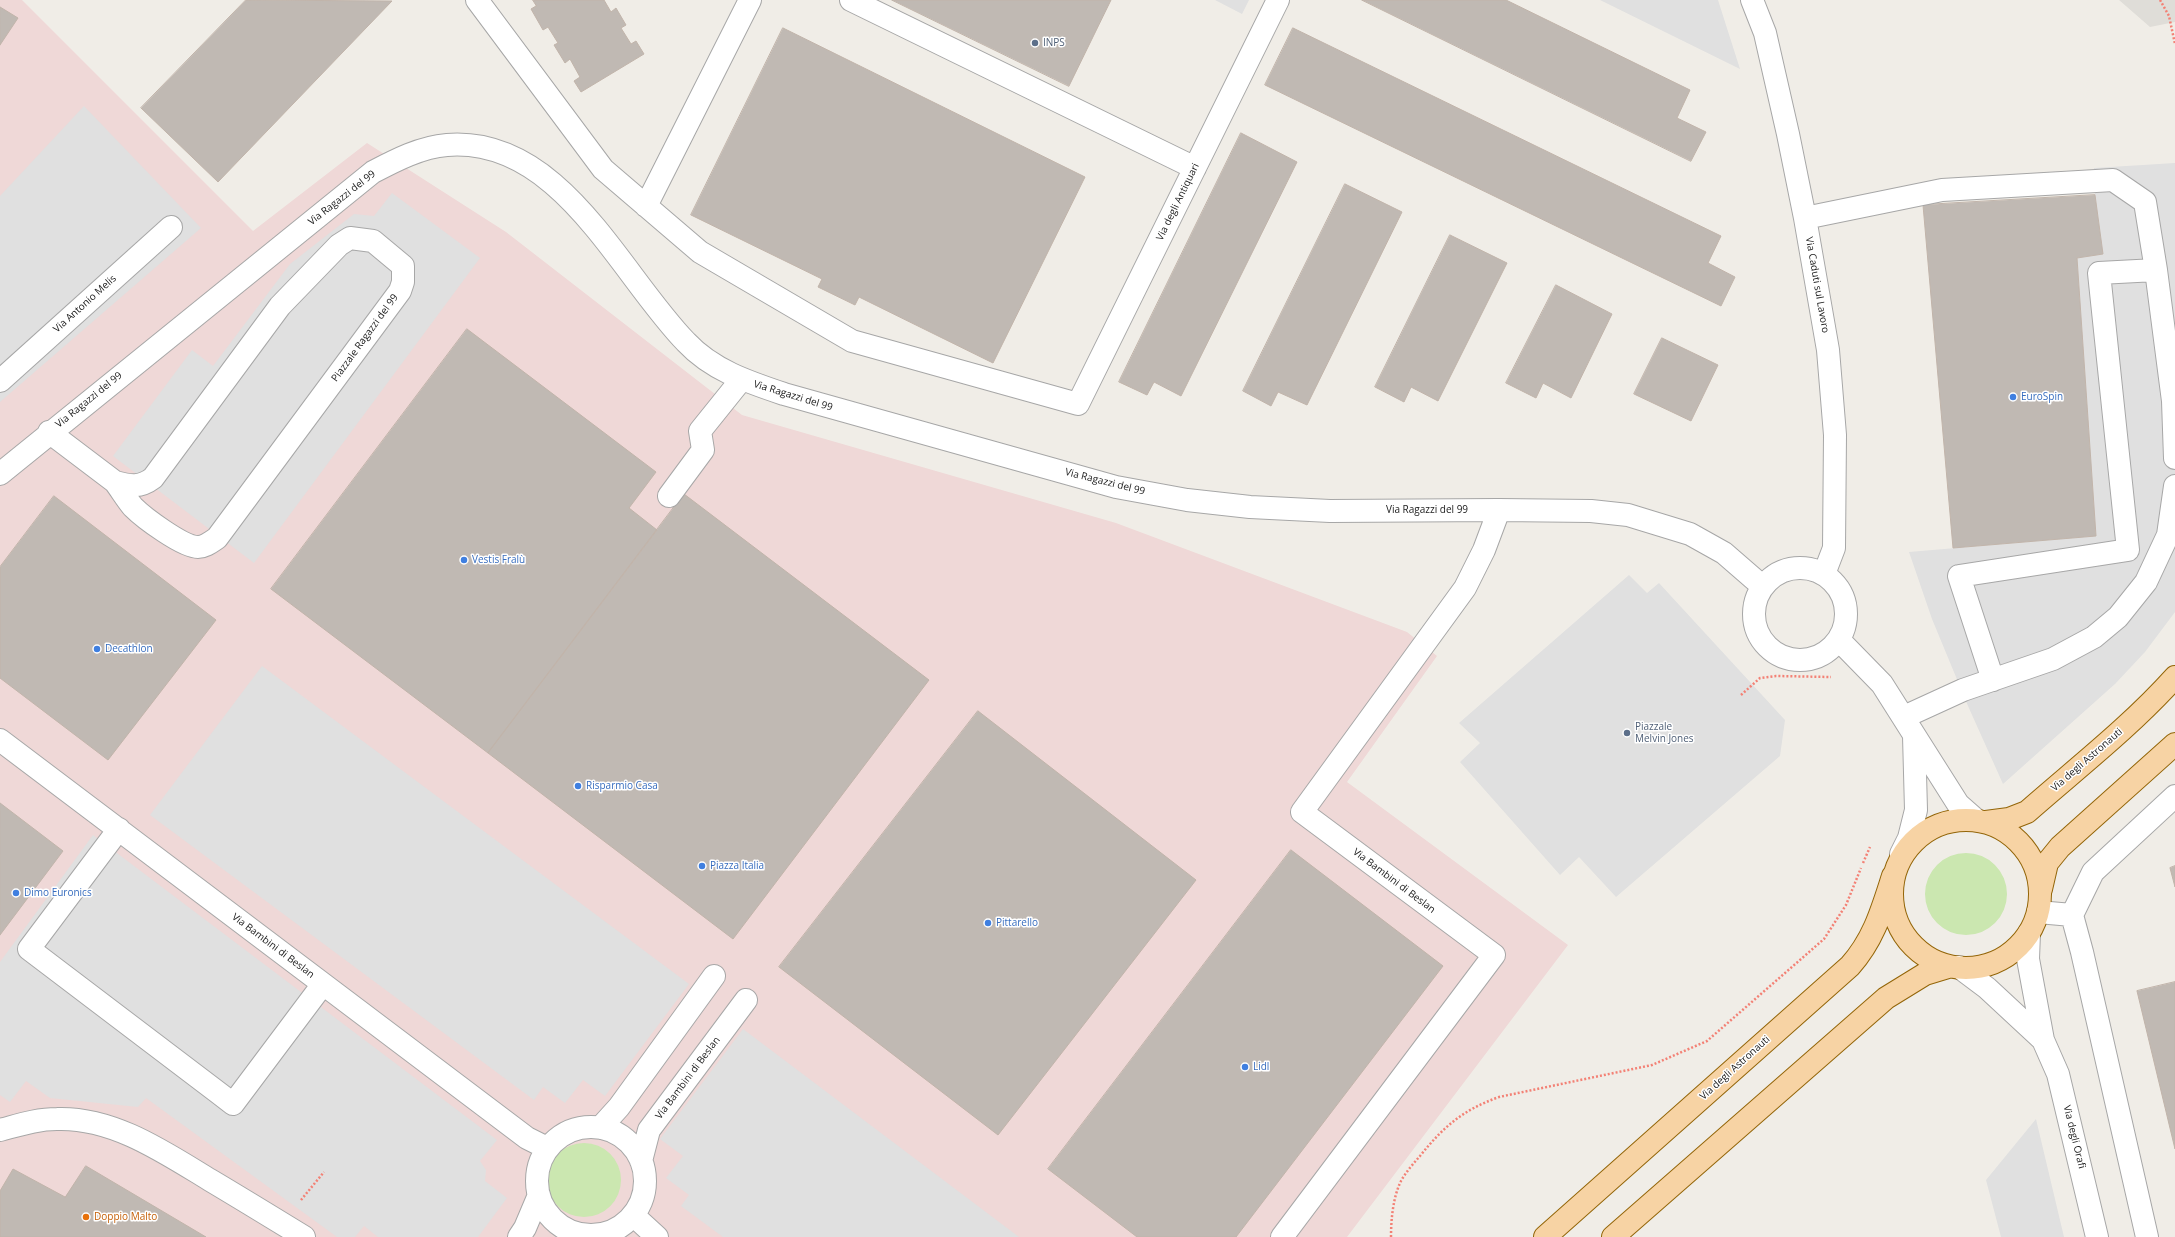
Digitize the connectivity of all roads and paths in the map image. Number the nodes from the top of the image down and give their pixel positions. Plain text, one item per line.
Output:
1 (477, 0) edge
2 (750, 0) edge
3 (851, 0) edge
4 (1278, 0) edge
5 (1752, 0) edge
6 (2160, 0) edge
7 (2175, 44) edge
8 (1195, 168) junction
9 (646, 206) junction
10 (1805, 218) junction
11 (171, 227) dead end
12 (2156, 270) junction
13 (741, 380) junction
14 (0, 381) edge
15 (49, 432) junction
16 (2175, 458) edge
17 (0, 474) edge
18 (116, 482) junction
19 (2175, 486) edge
20 (669, 496) dead end
21 (1499, 510) junction
22 (2128, 550) junction
23 (2155, 564) junction
24 (1824, 574) junction
25 (1762, 586) junction
26 (1839, 640) junction
27 (1837, 677) dead end
28 (2175, 677) edge
29 (1993, 680) junction
30 (1741, 695) dead end
31 (1909, 726) junction
32 (0, 740) edge
33 (2175, 744) edge
34 (2175, 796) edge
35 (1980, 820) junction
36 (119, 829) junction
37 (1872, 842) dead end
38 (1901, 854) junction
39 (1892, 876) junction
40 (2041, 890) junction
41 (2038, 912) junction
42 (2072, 915) junction
43 (2029, 933) junction
44 (1954, 967) junction
45 (714, 976) dead end
46 (323, 984) junction
47 (746, 1000) dead end
48 (2043, 1040) junction
49 (600, 1128) junction
50 (0, 1130) edge
51 (547, 1148) junction
52 (641, 1160) junction
53 (539, 1195) junction
54 (633, 1215) junction
55 (590, 1236) edge
56 (304, 1237) edge
57 (519, 1237) edge
58 (657, 1237) edge
59 (1282, 1237) edge
60 (1391, 1237) edge
61 (1545, 1237) edge
62 (1614, 1237) edge
63 (2098, 1237) edge
64 (2147, 1237) edge

1 - 9 street
2 - 9 street
3 - 8 street
4 - 8 street, Via degli Antiquari
5 - 10 street, Via Caduti sul Lavoro
6 - 7 path
8 - 9 street, Via degli Antiquari
10 - 12 street
10 - 24 street, Via Caduti sul Lavoro
11 - 14 street, Via Antonio Melis
12 - 16 street
12 - 22 street
13 - 15 street, Via Ragazzi del 99
13 - 20 street
13 - 21 street, Via Ragazzi del 99
15 - 17 street, Via Ragazzi del 99
15 - 18 street, Piazzale Ragazzi del 99
18 - 18 street, Piazzale Ragazzi del 99
19 - 23 street
21 - 25 street, Via Ragazzi del 99
21 - 59 street, Via Bambini di Beslan
22 - 23 street
22 - 29 street
23 - 29 street
24 - 25 street
24 - 26 street
25 - 26 street
26 - 31 street
27 - 30 path
28 - 35 main road, Via degli Astronauti
29 - 31 street
31 - 35 street
31 - 38 street
32 - 36 street, Via Bambini di Beslan
33 - 40 main road
34 - 42 street
35 - 38 main road, Via degli Astronauti
35 - 40 main road
36 - 46 street, Via Bambini di Beslan
36 - 46 street
37 - 60 path
38 - 39 main road, Via degli Astronauti
39 - 44 main road
39 - 61 main road, Via degli Astronauti
40 - 41 main road
41 - 42 street
41 - 43 main road
42 - 64 street
43 - 44 main road
43 - 48 street, Via degli Orafi
44 - 48 street, Via degli Orafi
44 - 62 main road
45 - 49 street
46 - 51 street, Via Bambini di Beslan
47 - 52 street, Via Bambini di Beslan
48 - 63 street, Via degli Orafi
49 - 51 street
49 - 52 street
50 - 56 street
51 - 53 street
52 - 54 street
53 - 55 street
53 - 57 street
54 - 55 street
54 - 58 street

